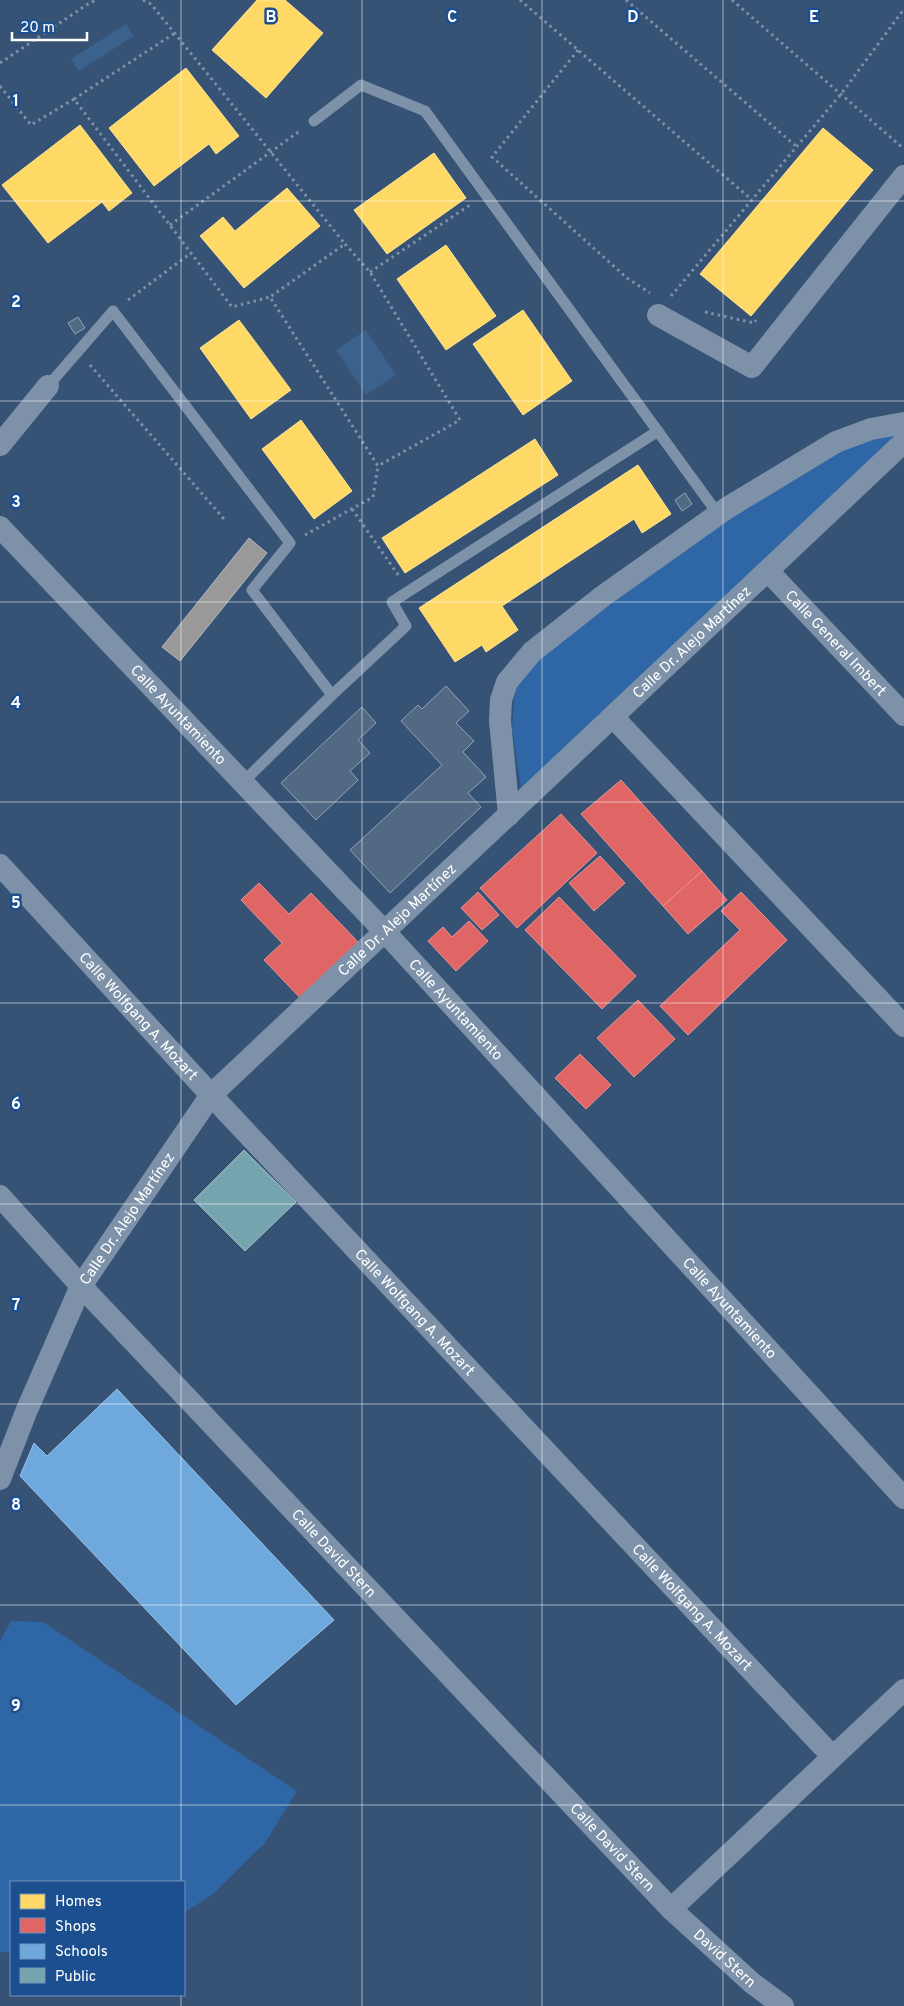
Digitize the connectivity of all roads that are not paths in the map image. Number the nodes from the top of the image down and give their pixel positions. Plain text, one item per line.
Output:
1 (314, 121) road end
2 (900, 165) edge
3 (661, 309) road end
4 (48, 386) joint
5 (904, 423) edge
6 (658, 431) junction
7 (904, 442) edge
8 (0, 445) edge
9 (718, 514) junction
10 (0, 527) edge
11 (768, 571) junction
12 (332, 695) junction
13 (904, 715) edge
14 (613, 716) junction
15 (243, 782) junction
16 (509, 815) junction
17 (0, 865) edge
18 (385, 932) junction
19 (904, 1026) edge
20 (211, 1095) junction
21 (0, 1196) edge
22 (81, 1286) junction
23 (0, 1479) edge
24 (904, 1498) edge
25 (904, 1690) edge
26 (832, 1756) junction
27 (670, 1909) junction
28 (783, 2006) edge

1 - 6 lane
2 - 3 street
4 - 8 street
4 - 12 lane
5 - 9 street
6 - 9 lane
6 - 12 lane
7 - 11 street, Calle Dr. Alejo Martínez
9 - 16 street
10 - 15 street, Calle Ayuntamiento
11 - 13 street, Calle General Imbert
11 - 14 street, Calle Dr. Alejo Martínez
12 - 15 lane
14 - 16 street, Calle Dr. Alejo Martínez
14 - 19 street
15 - 18 street, Calle Ayuntamiento
16 - 18 street, Calle Dr. Alejo Martínez
17 - 20 street, Calle Wolfgang A. Mozart
18 - 20 street, Calle Dr. Alejo Martínez
18 - 24 street, Calle Ayuntamiento
20 - 22 street, Calle Dr. Alejo Martínez
20 - 26 street, Calle Wolfgang A. Mozart
21 - 22 street, Calle David Stern
22 - 23 street, Calle Dr. Alejo Martínez
22 - 27 street, Calle David Stern
25 - 26 street
26 - 27 street
27 - 28 street, David Stern

